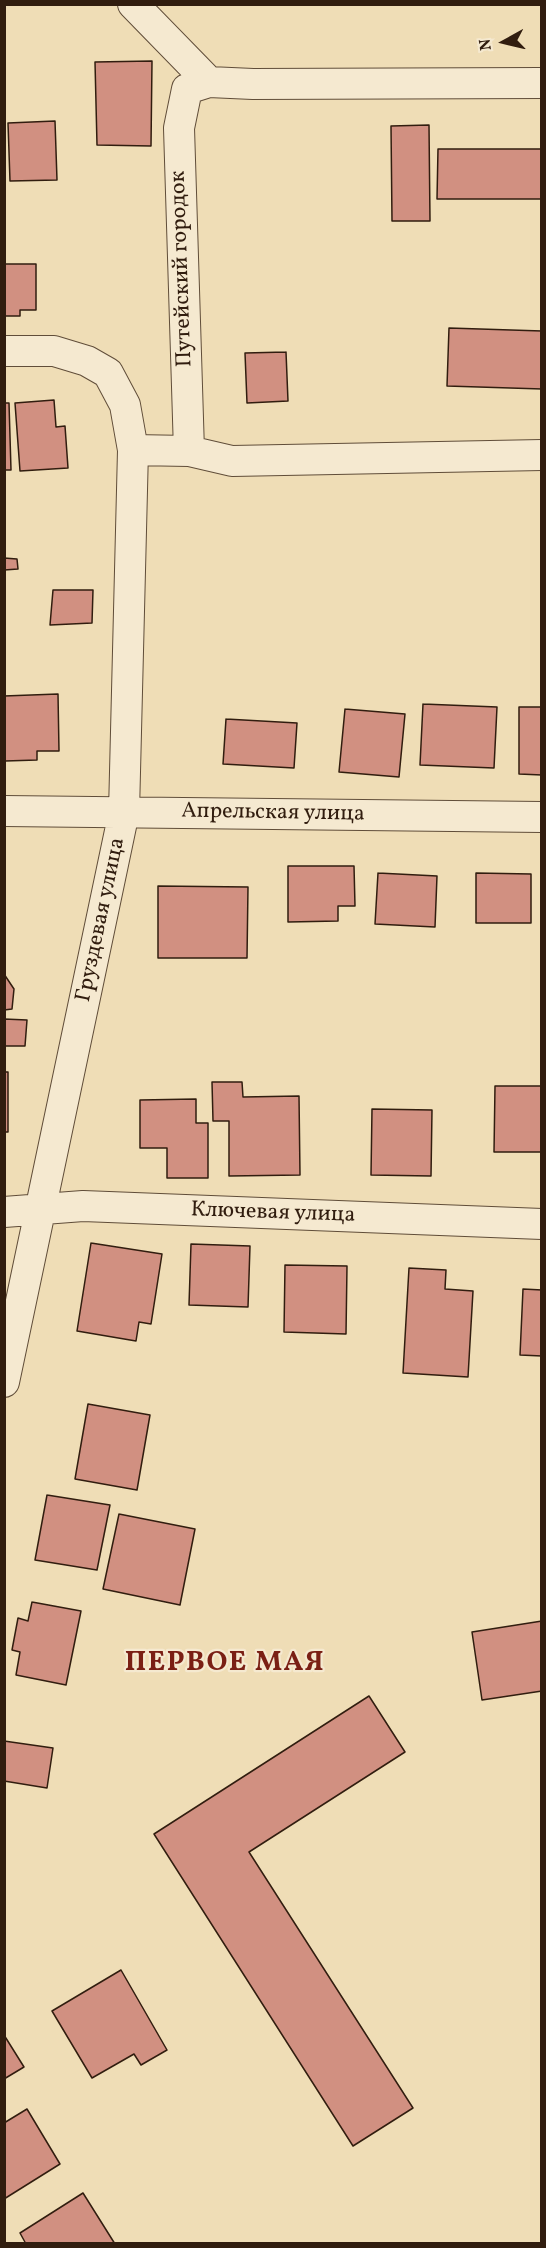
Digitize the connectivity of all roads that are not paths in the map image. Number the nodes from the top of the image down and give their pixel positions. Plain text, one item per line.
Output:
1 (133, 4) edge
2 (209, 82) junction
3 (542, 83) edge
4 (4, 351) edge
5 (133, 450) junction
6 (189, 451) junction
7 (542, 455) edge
8 (4, 811) edge
9 (124, 812) junction
10 (542, 817) edge
11 (42, 1208) junction
12 (4, 1212) edge
13 (542, 1224) edge
14 (4, 1382) edge

1 - 2 street
2 - 3 street
2 - 6 street, Путейский городок
4 - 5 street, Груздевая улица
5 - 6 street
5 - 9 street, Груздевая улица
6 - 7 street
8 - 9 street, Апрельская улица
9 - 10 street, Апрельская улица
9 - 11 street, Груздевая улица
11 - 12 street, Ключевая улица
11 - 13 street, Ключевая улица
11 - 14 street, Груздевая улица

